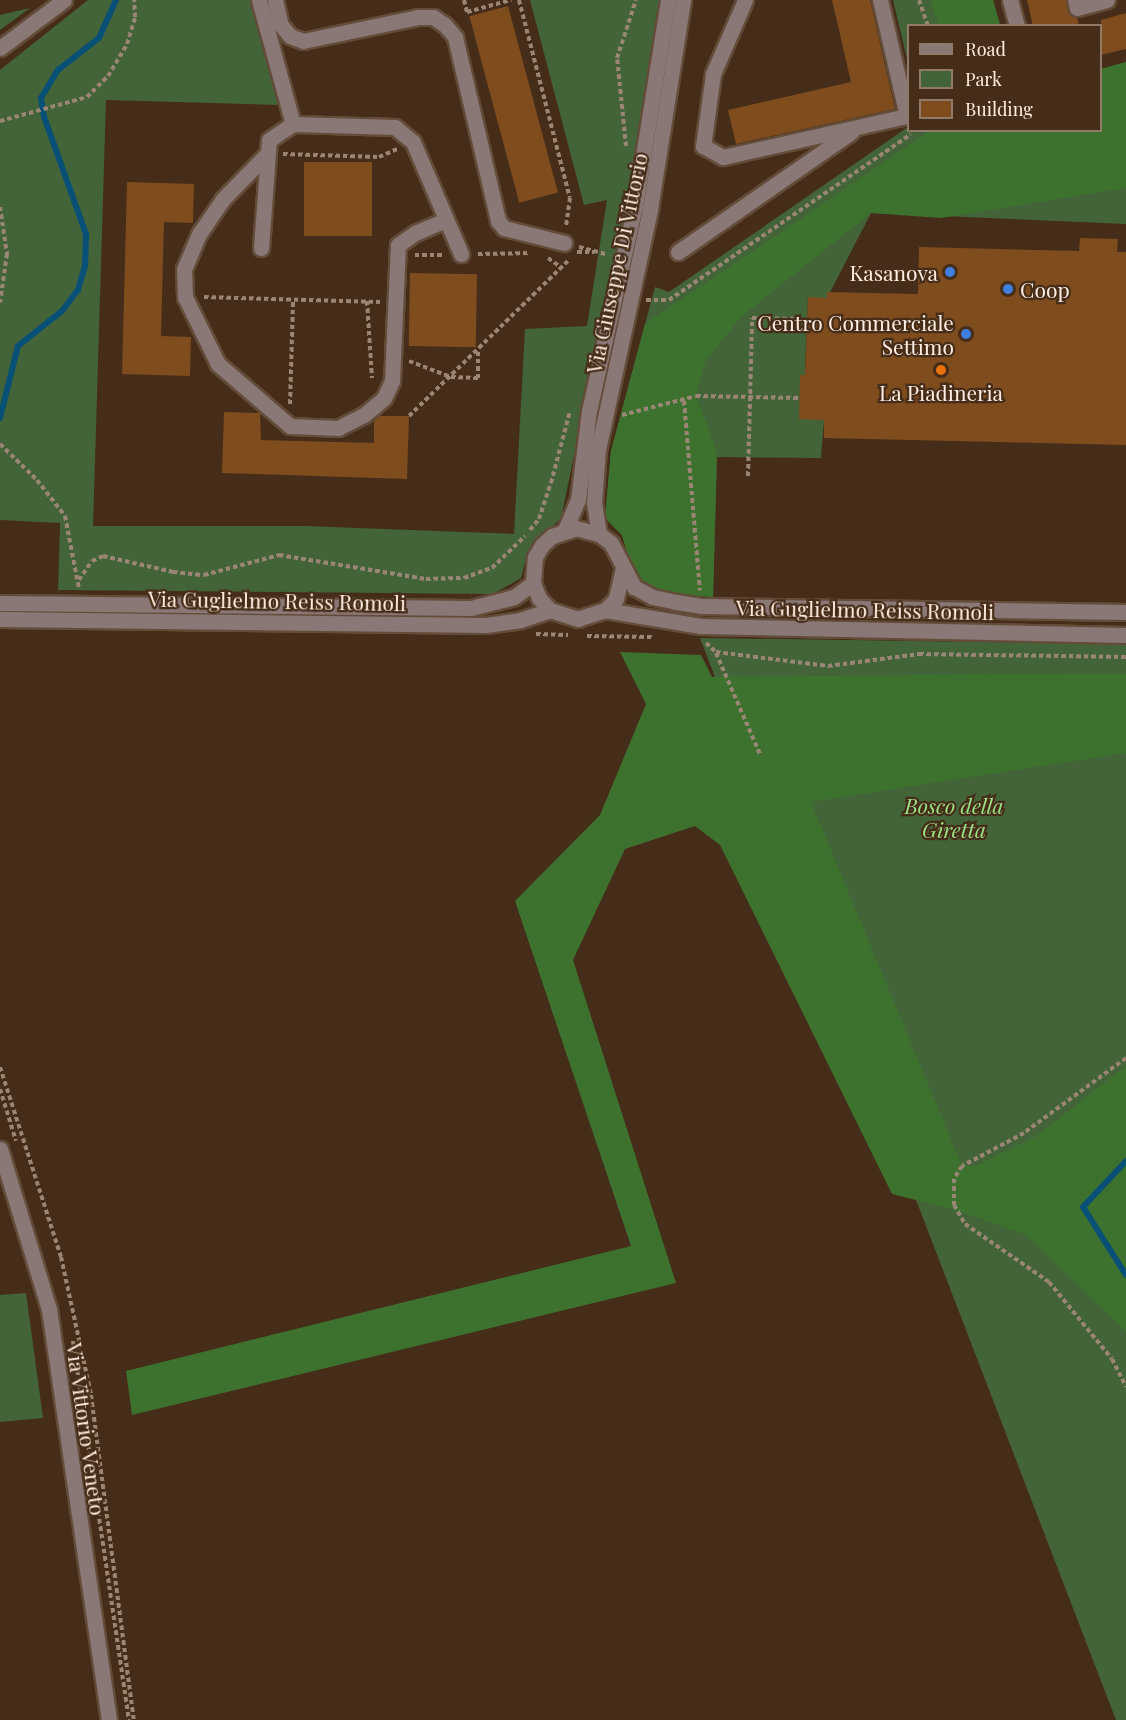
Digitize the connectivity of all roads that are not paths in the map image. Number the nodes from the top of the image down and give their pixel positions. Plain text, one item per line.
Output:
1 (64, 0) edge
2 (259, 0) edge
3 (275, 0) edge
4 (668, 0) edge
5 (683, 0) edge
6 (745, 0) edge
7 (880, 0) edge
8 (1010, 0) edge
9 (1075, 0) edge
10 (1107, 0) edge
11 (1016, 24) edge
12 (0, 48) edge
13 (293, 123) junction
14 (858, 127) junction
15 (267, 154) junction
16 (446, 220) junction
17 (261, 248) dead end
18 (566, 248) road end
19 (678, 252) dead end
20 (461, 254) road end
21 (565, 530) junction
22 (599, 534) junction
23 (623, 568) junction
24 (533, 583) junction
25 (0, 603) edge
26 (550, 610) junction
27 (605, 610) junction
28 (1126, 612) edge
29 (0, 619) edge
30 (1126, 625) edge
31 (1060, 634) junction
32 (1126, 635) edge
33 (0, 1149) edge
34 (109, 1720) edge

1 - 12 street
2 - 13 street
3 - 18 street
4 - 21 street, Via Giuseppe Di Vittorio
5 - 22 street, Via Giuseppe Di Vittorio
6 - 14 street
7 - 14 street
8 - 11 street
9 - 10 street
13 - 15 street
13 - 16 street
14 - 19 street
15 - 16 street
15 - 17 street
16 - 20 street
21 - 22 street
21 - 24 street
22 - 23 street
23 - 27 street
23 - 28 street, Via Guglielmo Reiss Romoli
24 - 25 street, Via Guglielmo Reiss Romoli
24 - 26 street
26 - 27 street
26 - 29 street, Via Guglielmo Reiss Romoli
27 - 31 street, Via Guglielmo Reiss Romoli
30 - 31 street
31 - 32 street, Via Guglielmo Reiss Romoli
33 - 34 street, Via Vittorio Veneto

